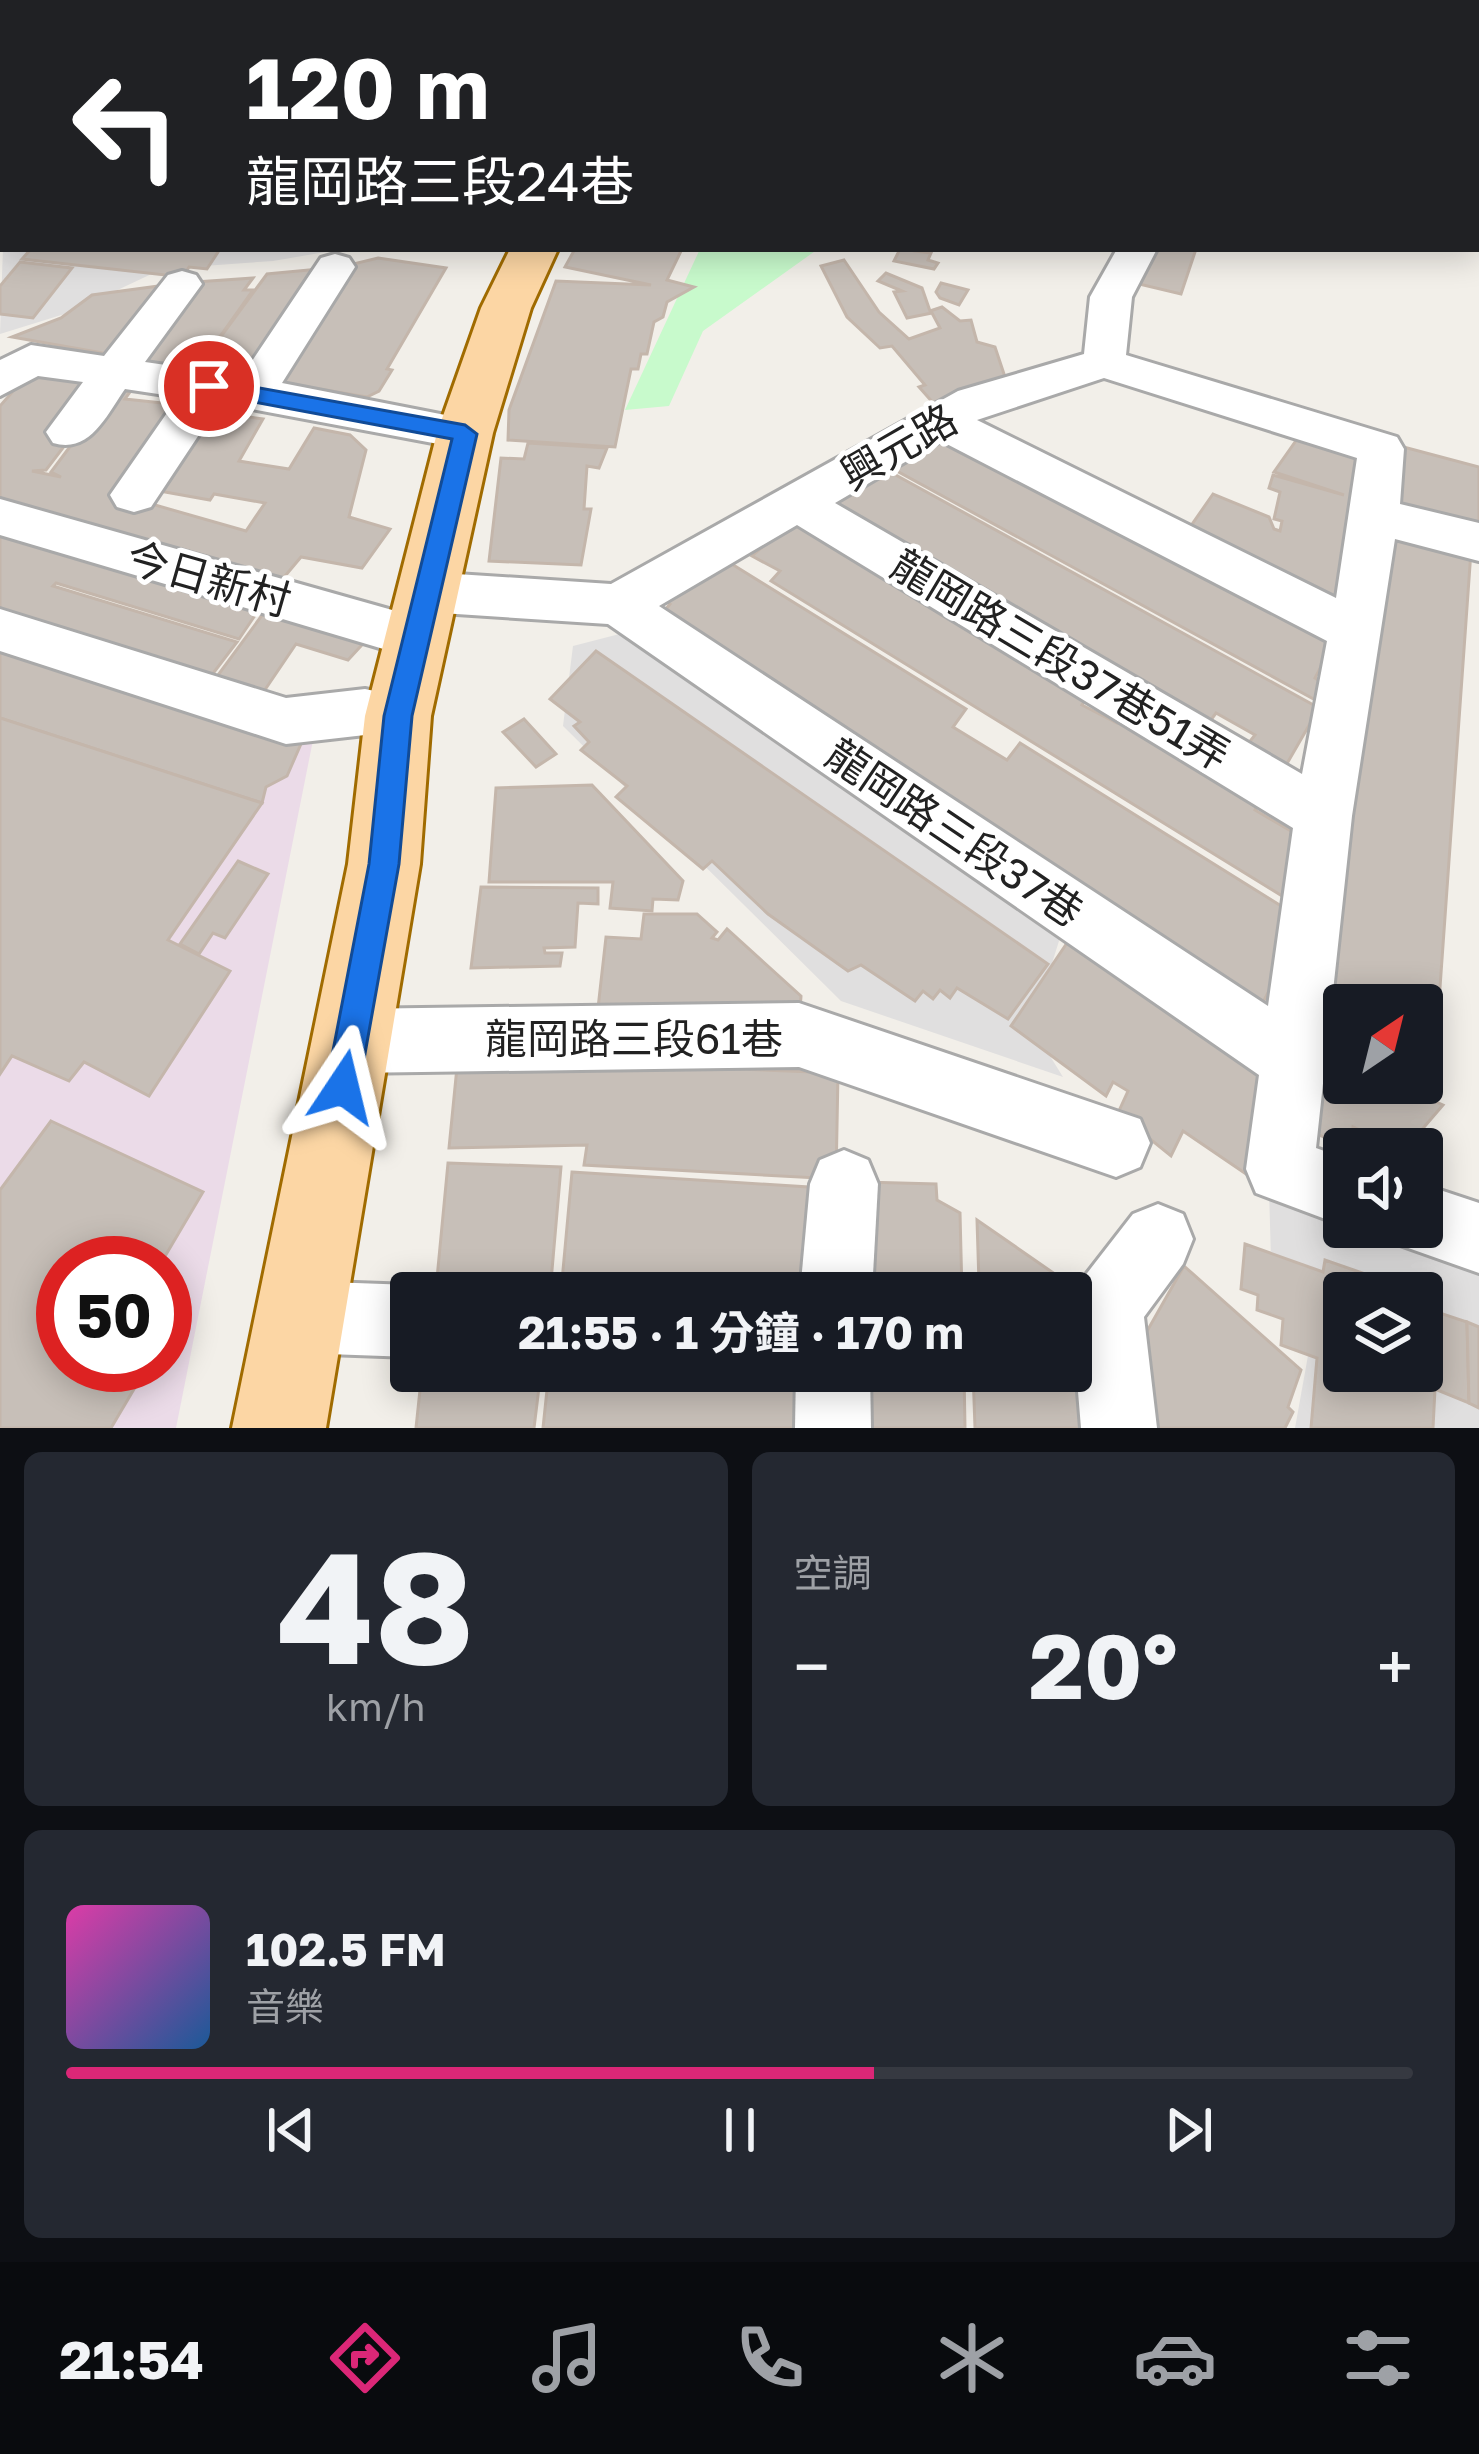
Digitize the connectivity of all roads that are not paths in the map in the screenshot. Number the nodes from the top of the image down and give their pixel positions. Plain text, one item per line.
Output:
1 (533, 252) edge
2 (1135, 252) edge
3 (335, 267) dead end
4 (182, 284) dead end
5 (1104, 363) junction
6 (115, 372) junction
7 (0, 381) edge
8 (231, 390) junction
9 (944, 423) junction
10 (69, 432) dead end
11 (465, 434) junction
12 (134, 495) dead end
13 (797, 503) junction
14 (1375, 516) junction
15 (0, 517) edge
16 (1479, 542) edge
17 (618, 604) junction
18 (421, 615) junction
19 (0, 630) edge
20 (1354, 631) junction
21 (398, 716) junction
22 (1323, 815) junction
23 (351, 1041) junction
24 (1291, 1059) junction
25 (1116, 1143) dead end
26 (844, 1184) dead end
27 (1323, 1184) edge
28 (1443, 1226) edge
29 (1479, 1238) edge
30 (1158, 1239) dead end
31 (838, 1272) edge
32 (300, 1317) junction
33 (390, 1320) edge
34 (833, 1392) edge
35 (279, 1428) edge
36 (833, 1428) edge
37 (1119, 1428) edge

1 - 11 main road
2 - 5 lane
3 - 8 lane
4 - 6 lane
5 - 9 lane, 興元路
5 - 14 lane
6 - 7 lane
6 - 8 lane
6 - 10 lane
8 - 11 lane
8 - 12 lane
9 - 13 lane, 興元路
9 - 20 lane
11 - 18 main road
13 - 17 lane, 興元路
13 - 22 lane, 龍岡路三段37巷51弄
14 - 16 lane
14 - 20 lane
15 - 18 lane, 今日新村
17 - 18 lane
17 - 24 lane, 龍岡路三段37巷
18 - 21 main road
19 - 21 lane
20 - 22 lane
21 - 23 main road
22 - 24 lane
23 - 25 lane, 龍岡路三段61巷
23 - 32 main road
24 - 27 lane
26 - 31 lane
28 - 29 lane
30 - 37 lane
32 - 33 lane
32 - 35 main road
34 - 36 lane

